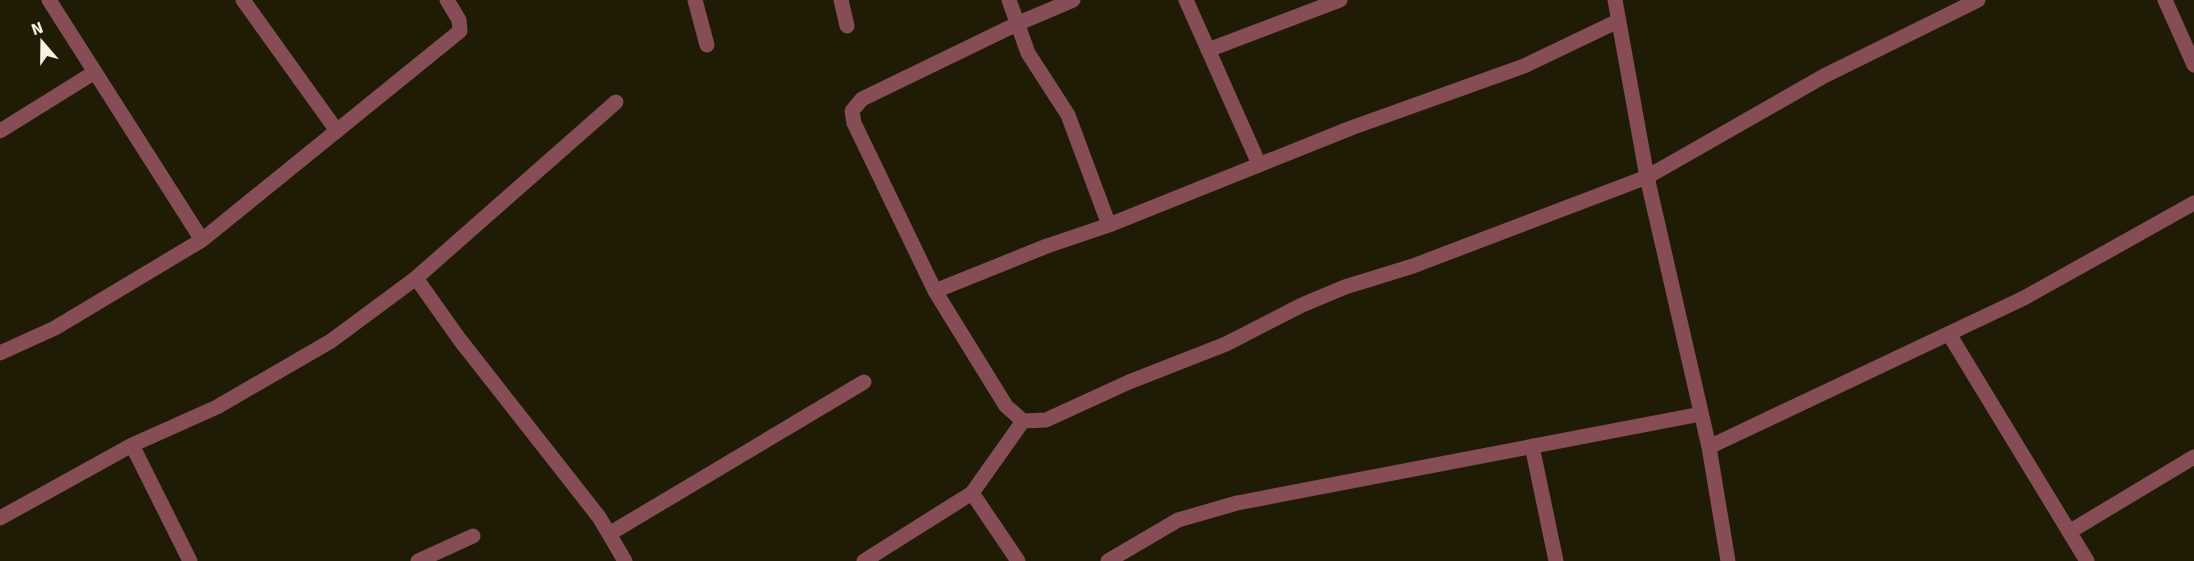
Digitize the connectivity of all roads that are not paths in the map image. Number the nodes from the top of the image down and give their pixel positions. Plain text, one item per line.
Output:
1 (49, 0) edge
2 (243, 0) edge
3 (447, 0) edge
4 (695, 0) edge
5 (841, 0) edge
6 (1009, 0) edge
7 (1073, 0) edge
8 (1186, 0) edge
9 (1340, 0) edge
10 (1615, 0) edge
11 (1978, 0) edge
12 (2165, 0) edge
13 (1618, 21) junction
14 (1019, 23) junction
15 (847, 26) dead end
16 (707, 45) dead end
17 (1209, 50) junction
18 (2194, 65) edge
19 (96, 72) junction
20 (616, 102) dead end
21 (0, 131) edge
22 (337, 131) junction
23 (1259, 164) junction
24 (1647, 177) junction
25 (2194, 203) edge
26 (1108, 225) junction
27 (202, 240) junction
28 (416, 278) junction
29 (935, 291) junction
30 (1949, 334) junction
31 (0, 354) edge
32 (864, 382) dead end
33 (1701, 414) junction
34 (1023, 421) junction
35 (132, 445) junction
36 (1532, 446) junction
37 (1709, 447) junction
38 (2194, 457) edge
39 (972, 493) junction
40 (0, 518) edge
41 (2069, 532) junction
42 (609, 534) junction
43 (472, 536) dead end
44 (190, 561) edge
45 (418, 561) edge
46 (625, 561) edge
47 (864, 561) edge
48 (1018, 561) edge
49 (1108, 561) edge
50 (1556, 561) edge
51 (1728, 561) edge
52 (2087, 561) edge

1 - 19 street
2 - 22 street
3 - 22 street
4 - 16 street
5 - 15 street
6 - 14 street
7 - 14 street
8 - 17 street
9 - 17 street
10 - 13 street
11 - 24 street
12 - 18 street
13 - 23 street
13 - 24 street
14 - 26 street
14 - 29 street
17 - 23 street
19 - 21 street
19 - 27 street
20 - 28 street
22 - 27 street
23 - 26 street
24 - 33 street
24 - 34 street
25 - 30 street
26 - 29 street
27 - 31 street
28 - 35 street
28 - 42 street
29 - 34 street
30 - 37 street
30 - 41 street
32 - 42 street
33 - 36 street
33 - 37 street
34 - 39 street
35 - 40 street
35 - 44 street
36 - 49 street
36 - 50 street
37 - 51 street
38 - 41 street
39 - 47 street
39 - 48 street
41 - 52 street
42 - 46 street
43 - 45 street

